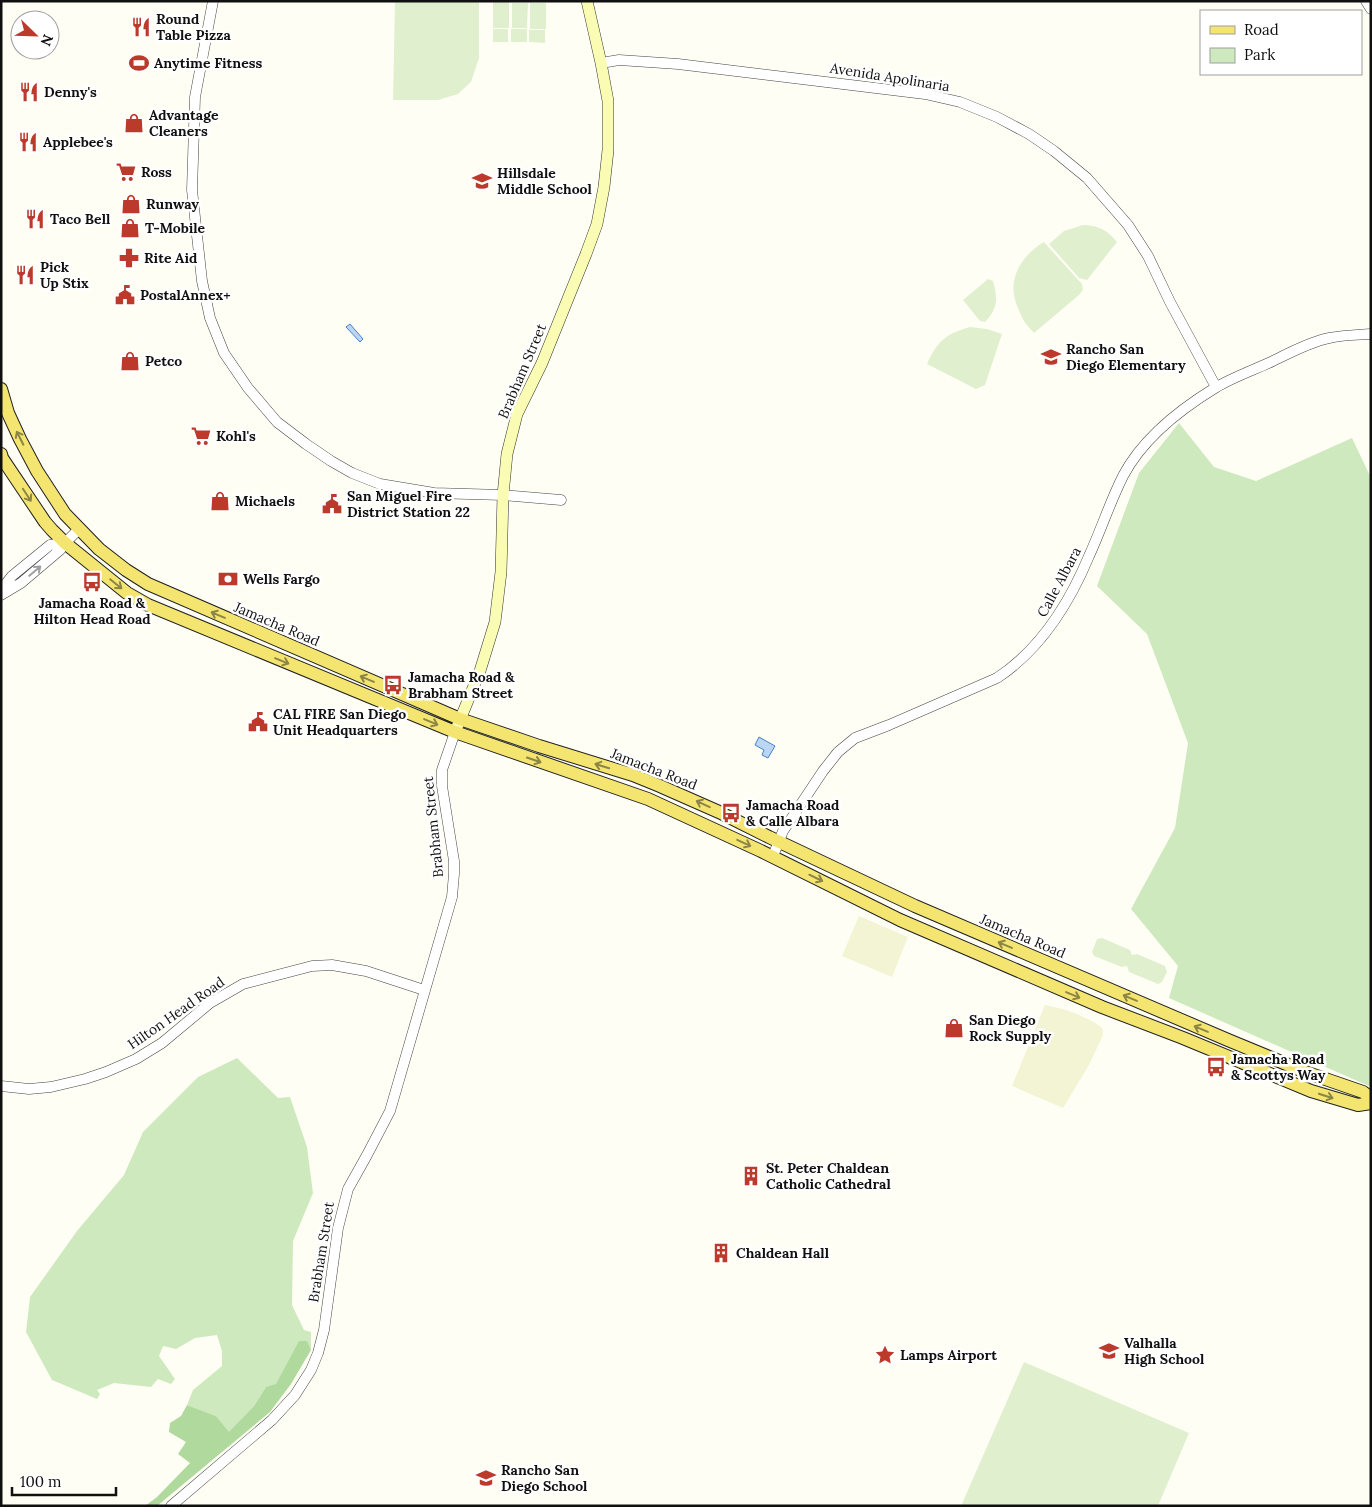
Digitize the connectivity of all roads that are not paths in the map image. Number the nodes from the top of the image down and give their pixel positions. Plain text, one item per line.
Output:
1 (213, 1) edge
2 (587, 1) edge
3 (1366, 1) edge
4 (1371, 9) edge
5 (601, 63) junction
6 (1371, 334) edge
7 (1216, 387) junction
8 (1, 389) edge
9 (1, 454) edge
10 (503, 495) junction
11 (561, 500) dead end
12 (78, 529) junction
13 (65, 542) junction
14 (1, 590) edge
15 (1, 595) edge
16 (460, 719) junction
17 (455, 732) junction
18 (778, 841) junction
19 (772, 856) junction
20 (424, 990) junction
21 (1174, 1017) junction
22 (1184, 1038) junction
23 (1, 1086) edge
24 (1371, 1098) edge
25 (1371, 1104) edge
26 (171, 1506) edge

1 - 10 street
2 - 5 main road, Brabham Street
3 - 4 street
5 - 7 street, Avenida Apolinaria
5 - 10 main road, Brabham Street
6 - 7 street, Calle Albara
7 - 18 street, Calle Albara
12 -> 8 main road, Jamacha Road
9 -> 13 main road
10 - 11 street
10 - 16 main road, Brabham Street
12 - 13 street
16 -> 12 main road, Jamacha Road
13 - 14 street
15 -> 13 street
13 -> 17 main road
16 - 17 main road, Brabham Street
18 -> 16 main road, Jamacha Road
17 -> 19 main road
17 - 20 street, Brabham Street
18 - 19 street, Calle Albara
21 -> 18 main road, Jamacha Road
19 -> 22 main road
20 - 23 street, Hilton Head Road
20 - 26 street, Brabham Street
21 - 22 main road
24 -> 21 main road, Jamacha Road
22 -> 25 main road

